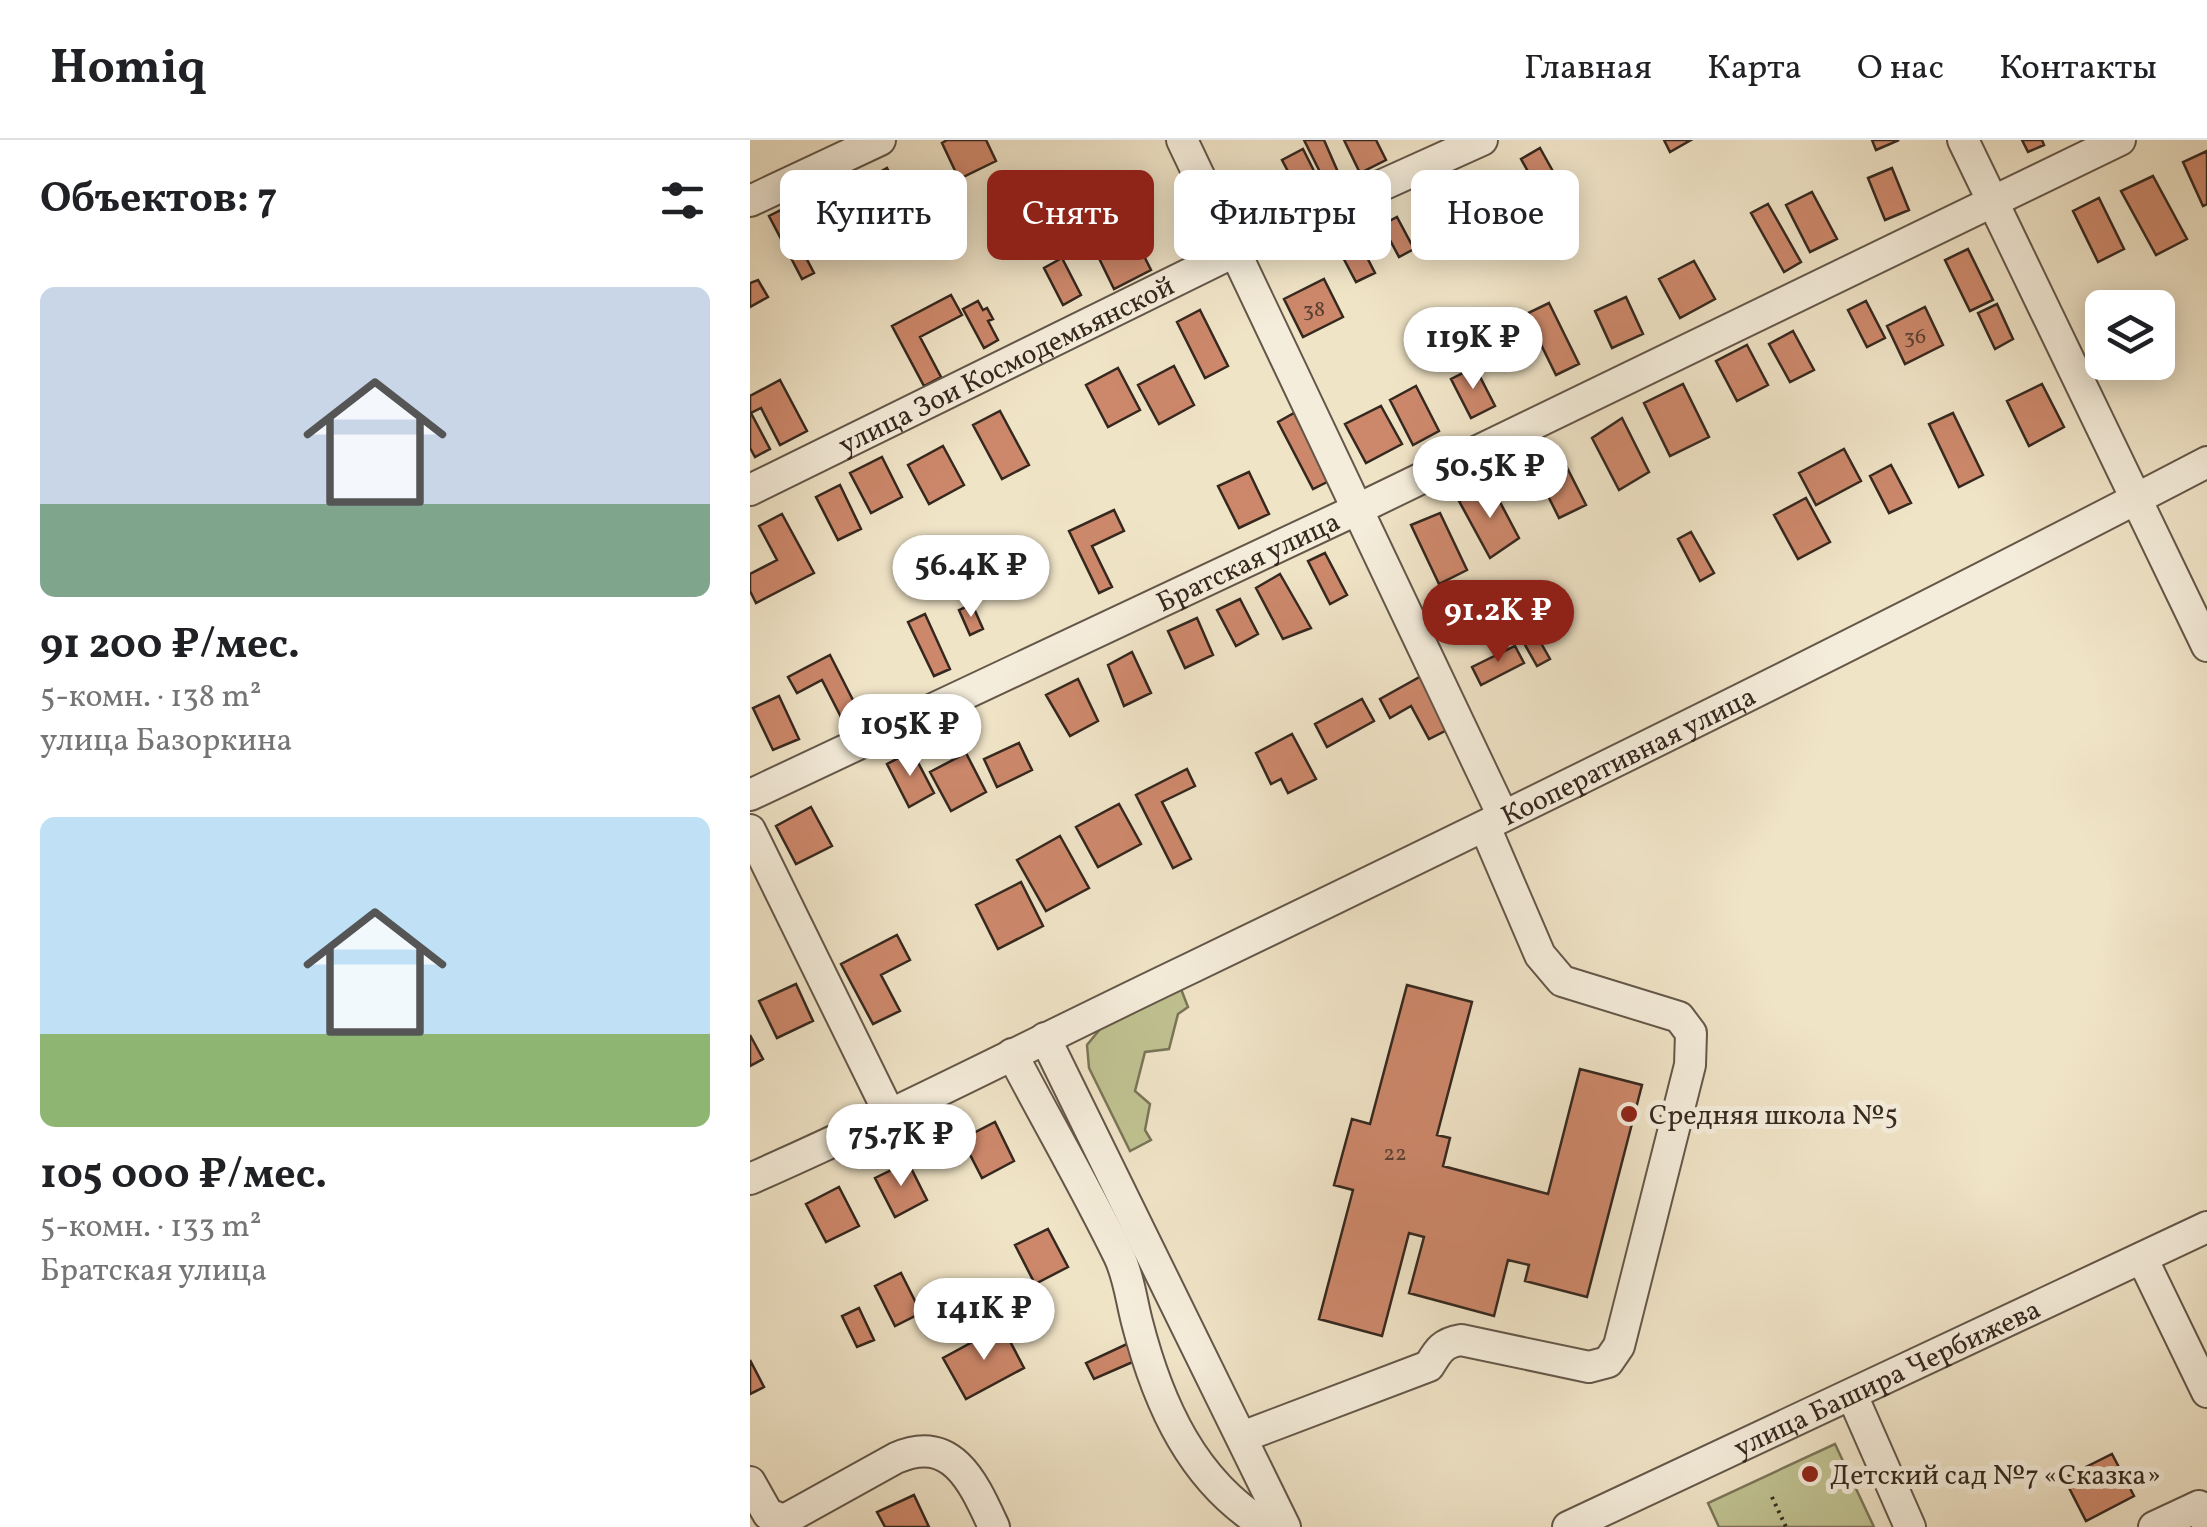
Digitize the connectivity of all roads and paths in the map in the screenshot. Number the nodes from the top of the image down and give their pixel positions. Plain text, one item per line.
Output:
1 (880, 140) edge
2 (1182, 140) edge
3 (1482, 140) edge
4 (1963, 140) edge
5 (2120, 140) edge
6 (1197, 170) edge
7 (1391, 181) edge
8 (750, 201) edge
9 (1993, 202) junction
10 (1218, 260) edge
11 (1243, 260) edge
12 (2207, 462) edge
13 (750, 490) edge
14 (2136, 499) junction
15 (1358, 509) junction
16 (2207, 646) edge
17 (750, 795) edge
18 (1494, 822) junction
19 (750, 830) edge
20 (1045, 1038) junction
21 (1012, 1054) junction
22 (892, 1117) junction
23 (750, 1179) edge
24 (2207, 1228) edge
25 (2142, 1258) junction
26 (2207, 1392) edge
27 (1852, 1394) junction
28 (1242, 1436) junction
29 (750, 1482) edge
30 (1772, 1497) dead end
31 (2207, 1524) edge
32 (994, 1527) edge
33 (1268, 1527) edge
34 (1285, 1527) edge
35 (1568, 1527) edge
36 (1786, 1527) edge
37 (1910, 1527) edge
38 (2154, 1527) edge

1 - 8 street
2 - 6 street
3 - 7 street, улица Зои Космодемьянской
4 - 9 street
5 - 9 street, Братская улица
9 - 14 street
9 - 15 street, Братская улица
10 - 13 street, улица Зои Космодемьянской
11 - 15 street
12 - 14 street, Кооперативная улица
14 - 16 street
14 - 18 street, Кооперативная улица
15 - 17 street, Братская улица
15 - 18 street
18 - 20 street, Кооперативная улица
18 - 28 street
19 - 22 street
20 - 21 street, Кооперативная улица
20 - 28 street
21 - 22 street, Кооперативная улица
21 - 33 street
22 - 23 street, Кооперативная улица
24 - 25 street, улица Башира Чербижева
25 - 26 street
25 - 27 street, улица Башира Чербижева
27 - 35 street, улица Башира Чербижева
27 - 37 street
28 - 34 street
29 - 32 street
30 - 36 path
31 - 38 street

